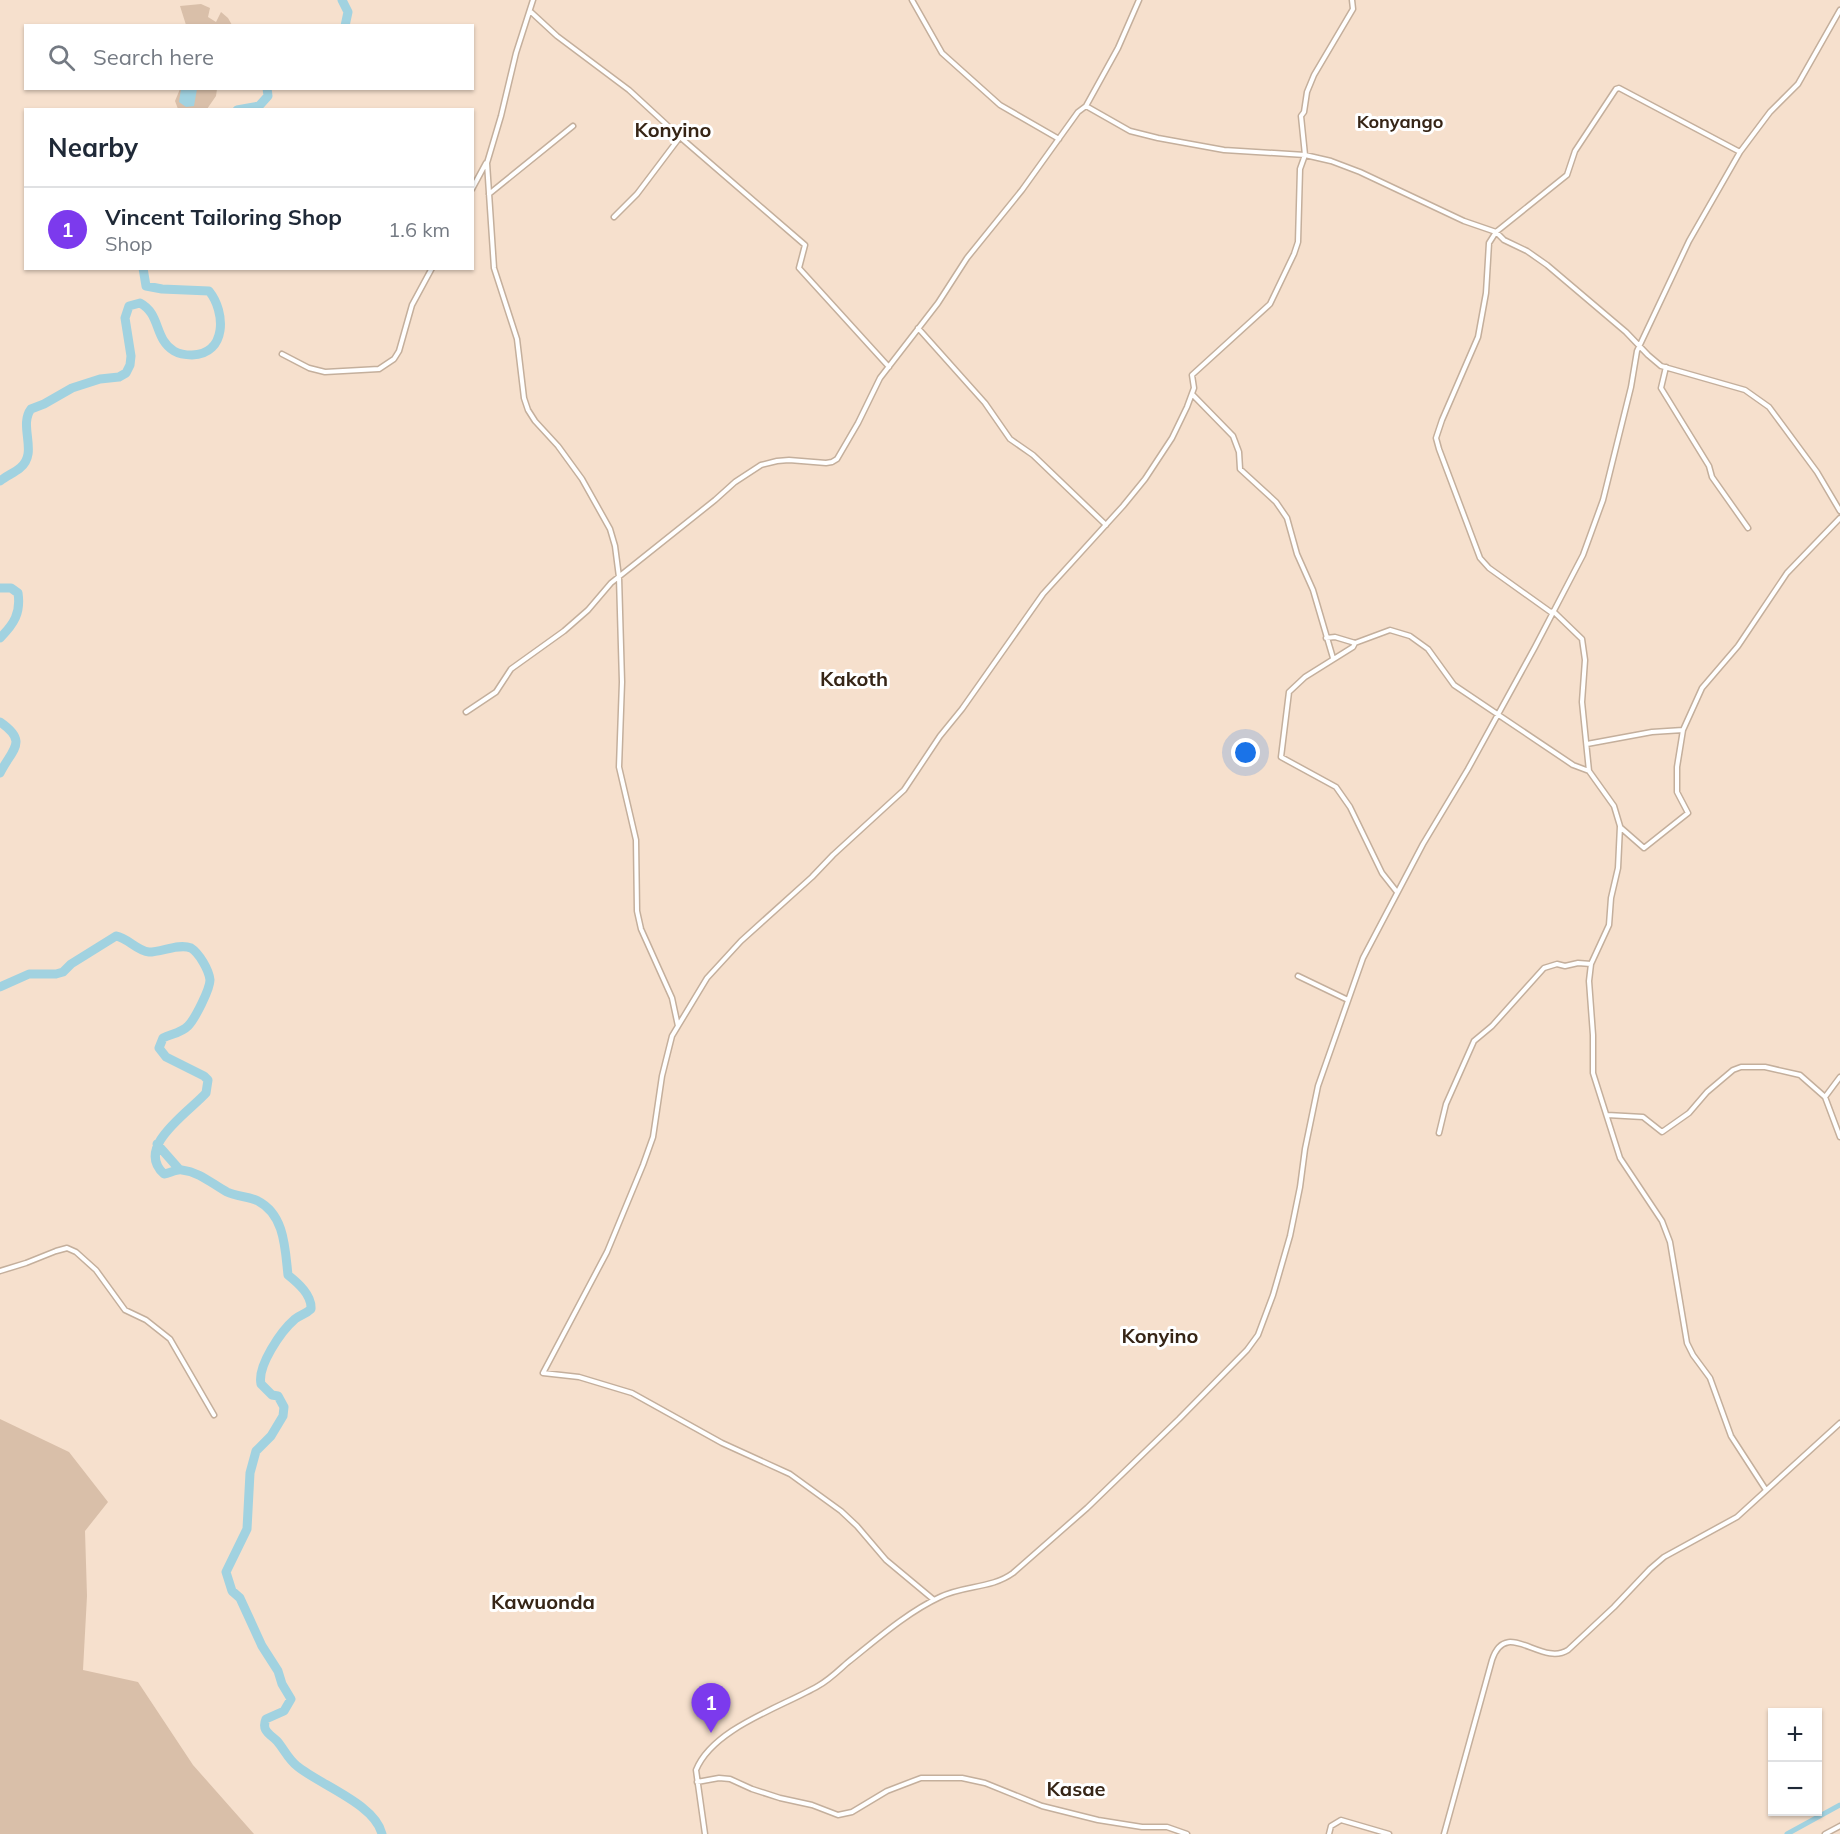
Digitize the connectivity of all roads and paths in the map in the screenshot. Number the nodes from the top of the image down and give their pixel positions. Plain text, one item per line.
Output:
1 (533, 0) edge
2 (912, 0) edge
3 (1139, 0) edge
4 (1352, 0) edge
5 (1840, 10) edge
6 (531, 12) dead end
7 (1086, 106) junction
8 (573, 126) dead end
9 (680, 137) junction
10 (1059, 139) junction
11 (1740, 152) junction
12 (1305, 155) junction
13 (487, 163) junction
14 (474, 186) edge
15 (489, 194) junction
16 (615, 217) dead end
17 (1496, 232) junction
18 (431, 270) edge
19 (918, 328) junction
20 (1640, 345) junction
21 (282, 354) dead end
22 (889, 367) junction
23 (1666, 367) junction
24 (1192, 394) junction
25 (1840, 511) edge
26 (1840, 518) edge
27 (1106, 525) junction
28 (1748, 528) dead end
29 (619, 577) junction
30 (1552, 612) junction
31 (1326, 638) junction
32 (1355, 643) junction
33 (1333, 658) junction
34 (466, 712) dead end
35 (1497, 715) junction
36 (1683, 730) junction
37 (1587, 744) junction
38 (1589, 771) junction
39 (1620, 826) junction
40 (1397, 892) junction
41 (1591, 964) junction
42 (1298, 976) dead end
43 (1348, 1000) junction
44 (678, 1026) junction
45 (1840, 1077) edge
46 (1826, 1097) junction
47 (1607, 1115) junction
48 (1439, 1132) dead end
49 (1840, 1137) edge
50 (0, 1271) edge
51 (214, 1415) dead end
52 (1840, 1423) edge
53 (1766, 1490) junction
54 (934, 1600) junction
55 (696, 1782) junction
56 (1840, 1826) edge
57 (705, 1834) edge
58 (1187, 1834) edge
59 (1329, 1834) edge
60 (1389, 1834) edge
61 (1444, 1834) edge
62 (1825, 1834) edge

1 - 13 street
2 - 10 street
3 - 7 street
4 - 12 street
5 - 11 street
6 - 9 street
7 - 10 street
7 - 12 street
8 - 15 street
9 - 16 street
9 - 22 street
10 - 19 street
11 - 17 street
11 - 20 street
12 - 17 street
12 - 24 street
13 - 14 street
13 - 15 street
15 - 29 street
17 - 20 street
17 - 30 street
18 - 21 street
19 - 22 street
19 - 27 street
20 - 23 street
20 - 30 street
22 - 29 street
23 - 25 street
23 - 28 street
24 - 27 street
24 - 31 street
26 - 36 street
27 - 44 street
29 - 34 street
29 - 44 street
30 - 35 street
30 - 37 street
31 - 32 street
31 - 33 street
32 - 33 street
32 - 35 street
33 - 40 street
35 - 38 street
35 - 40 street
36 - 37 street
36 - 39 street
37 - 38 street
38 - 39 street
39 - 41 street
40 - 43 street
41 - 47 street
41 - 48 street
42 - 43 street
43 - 54 street
44 - 54 street
45 - 46 street
46 - 47 street
46 - 49 street
47 - 53 street
50 - 51 street
52 - 53 street
53 - 61 street
54 - 55 street
55 - 57 street
55 - 58 street
56 - 62 street
59 - 60 street

